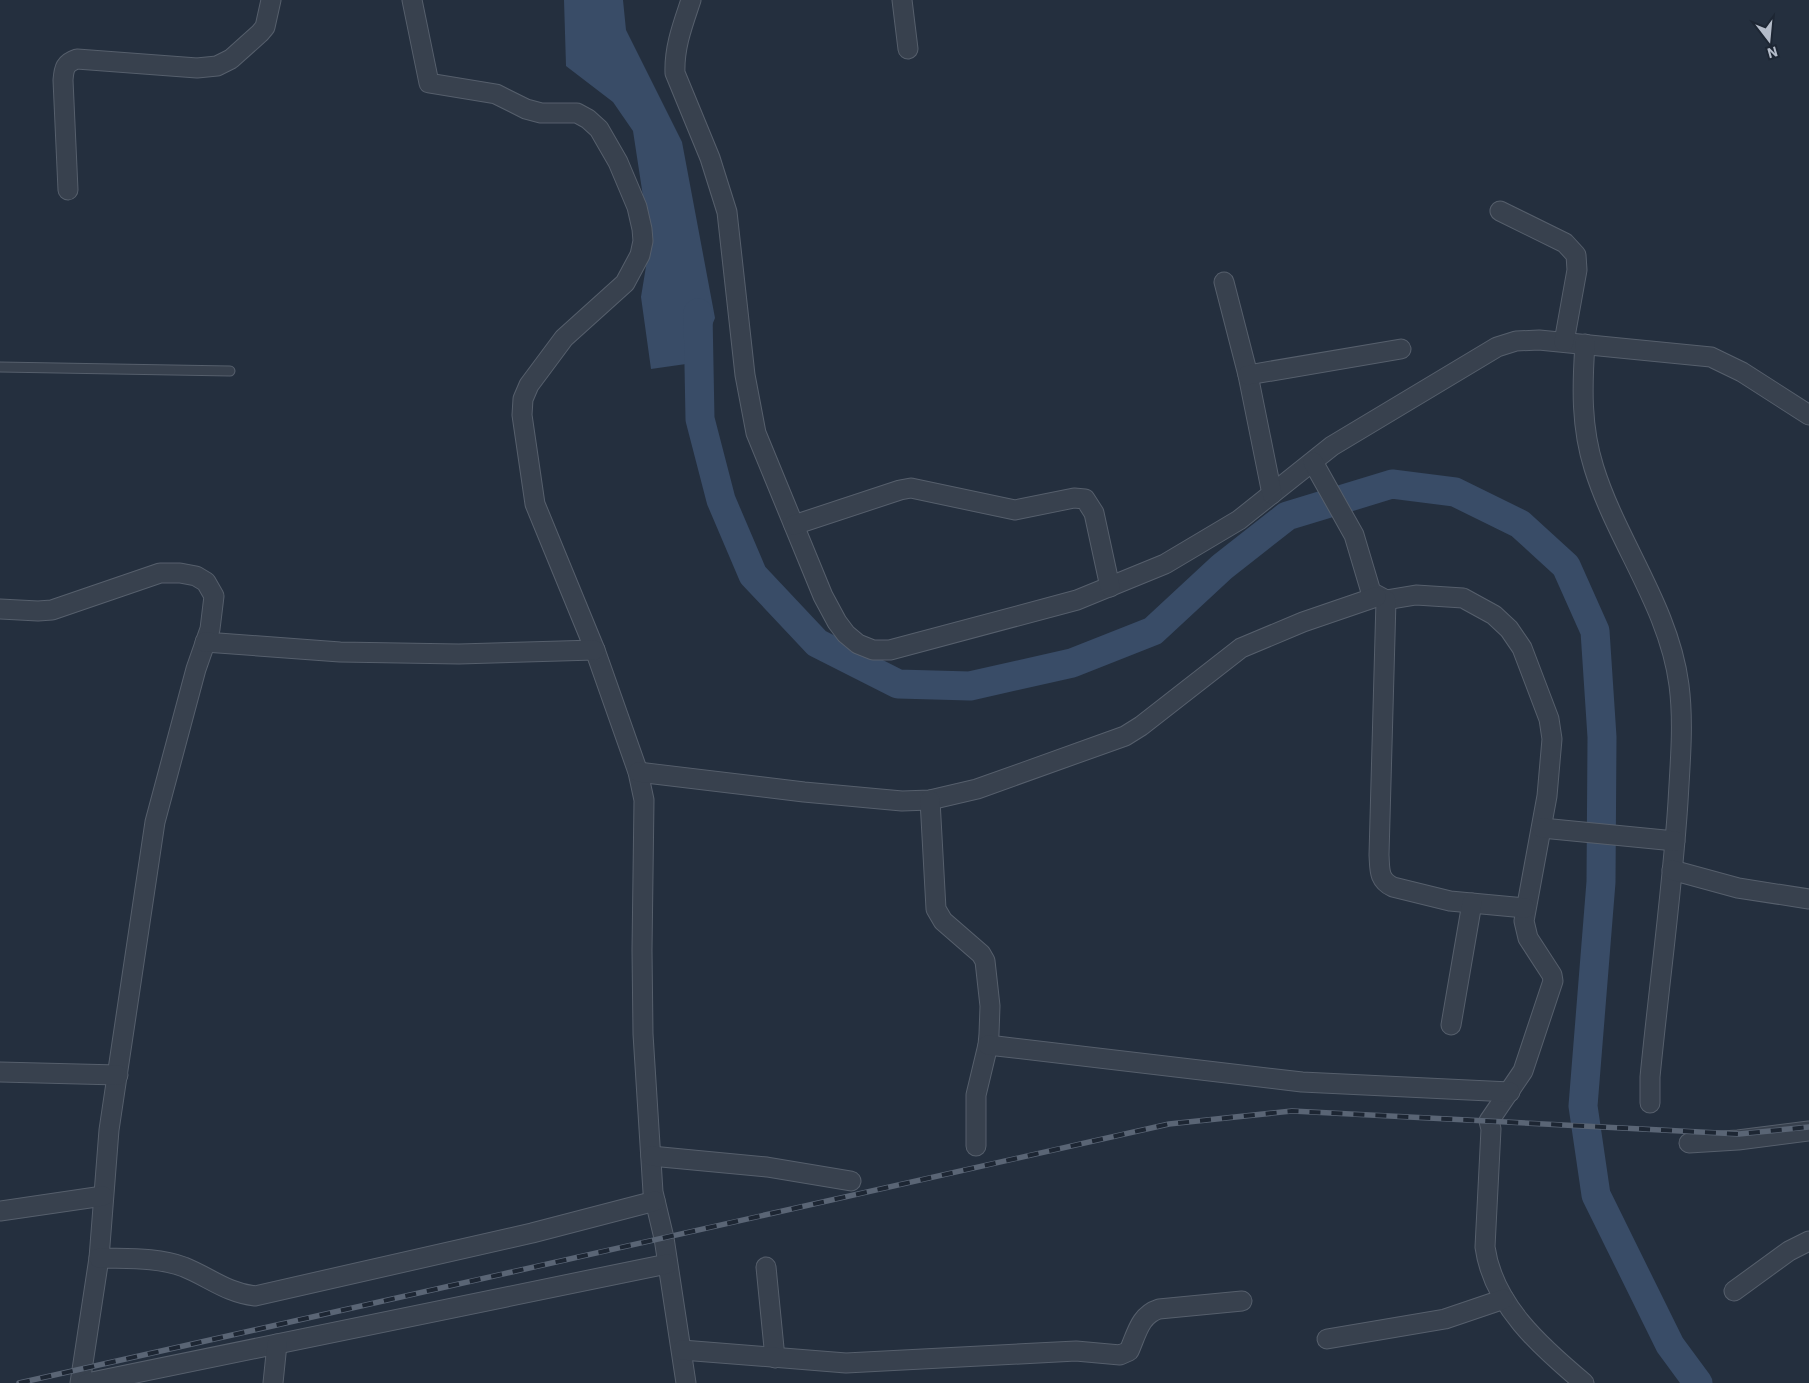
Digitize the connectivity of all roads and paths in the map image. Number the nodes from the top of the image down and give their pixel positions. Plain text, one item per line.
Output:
1 (271, 0) edge
2 (412, 0) edge
3 (691, 0) edge
4 (902, 0) edge
5 (908, 49) dead end
6 (68, 190) dead end
7 (1500, 211) dead end
8 (1224, 282) dead end
9 (1564, 342) junction
10 (1585, 344) junction
11 (1401, 349) dead end
12 (0, 367) edge
13 (230, 371) dead end
14 (1248, 375) junction
15 (1809, 414) edge
16 (1312, 462) junction
17 (1272, 494) junction
18 (794, 525) junction
19 (1110, 588) junction
20 (1381, 598) junction
21 (0, 608) edge
22 (205, 642) junction
23 (595, 650) junction
24 (638, 772) junction
25 (930, 800) junction
26 (1542, 828) junction
27 (1675, 841) junction
28 (1672, 870) junction
29 (1809, 899) edge
30 (1472, 903) junction
31 (1525, 908) junction
32 (1452, 1025) dead end
33 (988, 1045) junction
34 (0, 1072) edge
35 (118, 1075) junction
36 (1510, 1092) junction
37 (1650, 1103) dead end
38 (1809, 1130) edge
39 (1689, 1143) dead end
40 (976, 1146) dead end
41 (651, 1156) junction
42 (851, 1181) dead end
43 (103, 1196) junction
44 (655, 1201) junction
45 (0, 1211) edge
46 (1809, 1241) edge
47 (99, 1258) junction
48 (667, 1264) junction
49 (766, 1267) dead end
50 (1734, 1291) dead end
51 (1504, 1299) junction
52 (1242, 1301) dead end
53 (1327, 1339) dead end
54 (277, 1344) junction
55 (682, 1350) junction
56 (775, 1358) junction
57 (80, 1383) edge
58 (87, 1383) edge
59 (273, 1383) edge
60 (686, 1383) edge
61 (1584, 1383) edge

1 - 6 street
2 - 23 street
3 - 18 street
4 - 5 street
7 - 9 street
8 - 14 street
9 - 10 street
9 - 16 street
10 - 15 street
10 - 27 street
11 - 14 street
12 - 13 lane
14 - 17 street
16 - 17 street
16 - 20 street
17 - 19 street
18 - 19 street
18 - 19 street
20 - 25 street
20 - 26 street
20 - 30 street
21 - 22 street
22 - 23 street
22 - 35 street
23 - 24 street
24 - 25 street
24 - 41 street
25 - 33 street
26 - 27 street
26 - 31 street
27 - 28 street
28 - 29 street
28 - 37 street
30 - 31 street
30 - 32 street
31 - 36 street
33 - 36 street
33 - 40 street
34 - 35 street
35 - 43 street
36 - 51 street
38 - 39 street
41 - 42 street
41 - 44 street
43 - 45 street
43 - 47 street
44 - 47 street
44 - 48 street
46 - 50 street
47 - 57 street
48 - 54 street
48 - 55 street
49 - 56 street
51 - 53 street
51 - 61 street
52 - 56 street
54 - 58 street
54 - 59 street
55 - 56 street
55 - 60 street

